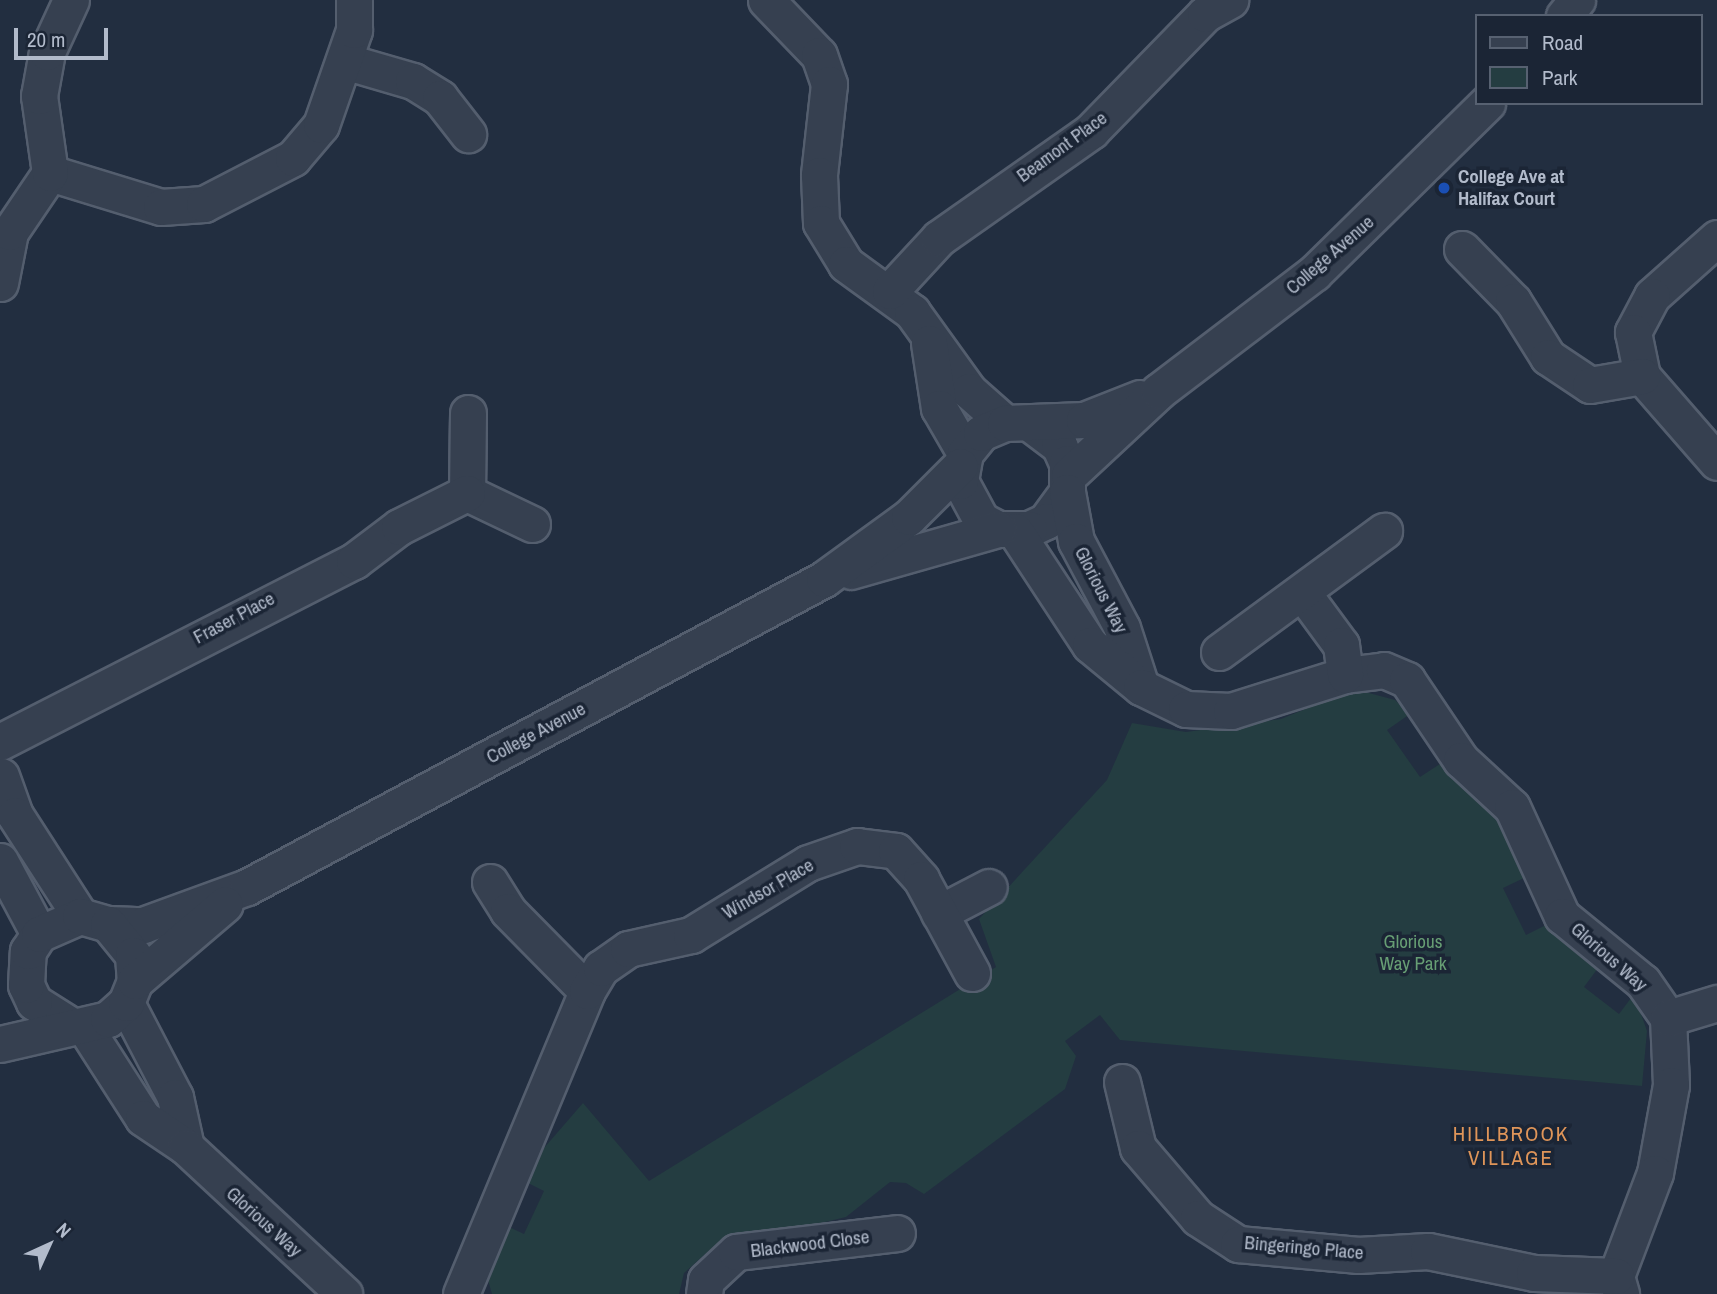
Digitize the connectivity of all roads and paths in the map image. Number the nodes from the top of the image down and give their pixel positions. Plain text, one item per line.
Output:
1 (71, 0) edge
2 (354, 0) edge
3 (766, 0) edge
4 (1230, 0) edge
5 (1577, 0) edge
6 (1566, 14) edge
7 (344, 61) junction
8 (1485, 105) edge
9 (468, 134) dead end
10 (50, 173) junction
11 (1717, 238) edge
12 (1462, 248) dead end
13 (0, 283) edge
14 (890, 291) junction
15 (929, 343) junction
16 (1642, 376) junction
17 (1159, 391) junction
18 (468, 414) dead end
19 (1018, 424) junction
20 (962, 459) junction
21 (1717, 463) edge
22 (1068, 484) junction
23 (467, 493) junction
24 (532, 524) dead end
25 (1007, 530) junction
26 (1384, 531) dead end
27 (824, 579) junction
28 (1302, 592) junction
29 (1219, 653) dead end
30 (1345, 675) junction
31 (1141, 687) junction
32 (0, 766) edge
33 (0, 861) edge
34 (490, 882) dead end
35 (247, 887) junction
36 (989, 887) dead end
37 (939, 913) junction
38 (94, 920) junction
39 (38, 934) junction
40 (24, 970) junction
41 (972, 973) dead end
42 (587, 991) junction
43 (130, 992) junction
44 (0, 997) edge
45 (1717, 1003) edge
46 (1668, 1018) junction
47 (78, 1026) junction
48 (0, 1044) edge
49 (1122, 1082) dead end
50 (186, 1147) junction
51 (897, 1233) dead end
52 (1619, 1285) edge
53 (344, 1294) edge
54 (461, 1294) edge
55 (704, 1294) edge

1 - 10 street
2 - 7 street
3 - 14 street
4 - 14 street, Beamont Place
5 - 6 street
7 - 9 street
7 - 10 street
8 - 17 street, College Avenue
10 - 13 street
11 - 16 street
12 - 16 street
14 - 15 street
15 - 19 street
15 - 20 street
16 - 21 street
17 - 19 street, College Avenue
17 - 22 street, College Avenue
18 - 23 street
19 - 20 street, College Avenue
19 - 22 street
20 - 25 street
20 - 27 street, College Avenue
22 - 25 street, College Avenue
22 - 31 street, Glorious Way
23 - 24 street
23 - 32 street, Fraser Place
25 - 27 street, College Avenue
25 - 31 street, Glorious Way
26 - 28 street
27 - 35 street, College Avenue
28 - 29 street
28 - 30 street
30 - 31 street, Glorious Way
30 - 46 street, Glorious Way
32 - 38 street
33 - 39 street
34 - 42 street
35 - 38 street, College Avenue
35 - 43 street, College Avenue
36 - 37 street
37 - 41 street, Windsor Place
37 - 42 street, Windsor Place
38 - 39 street, College Avenue
38 - 43 street
39 - 40 street
40 - 44 street
40 - 47 street
42 - 54 street, Windsor Place
43 - 47 street, College Avenue
43 - 50 street
45 - 46 street
46 - 52 street
47 - 48 street, College Avenue
47 - 50 street, Glorious Way
49 - 52 street, Bingeringo Place
50 - 53 street, Glorious Way
51 - 55 street, Blackwood Close

